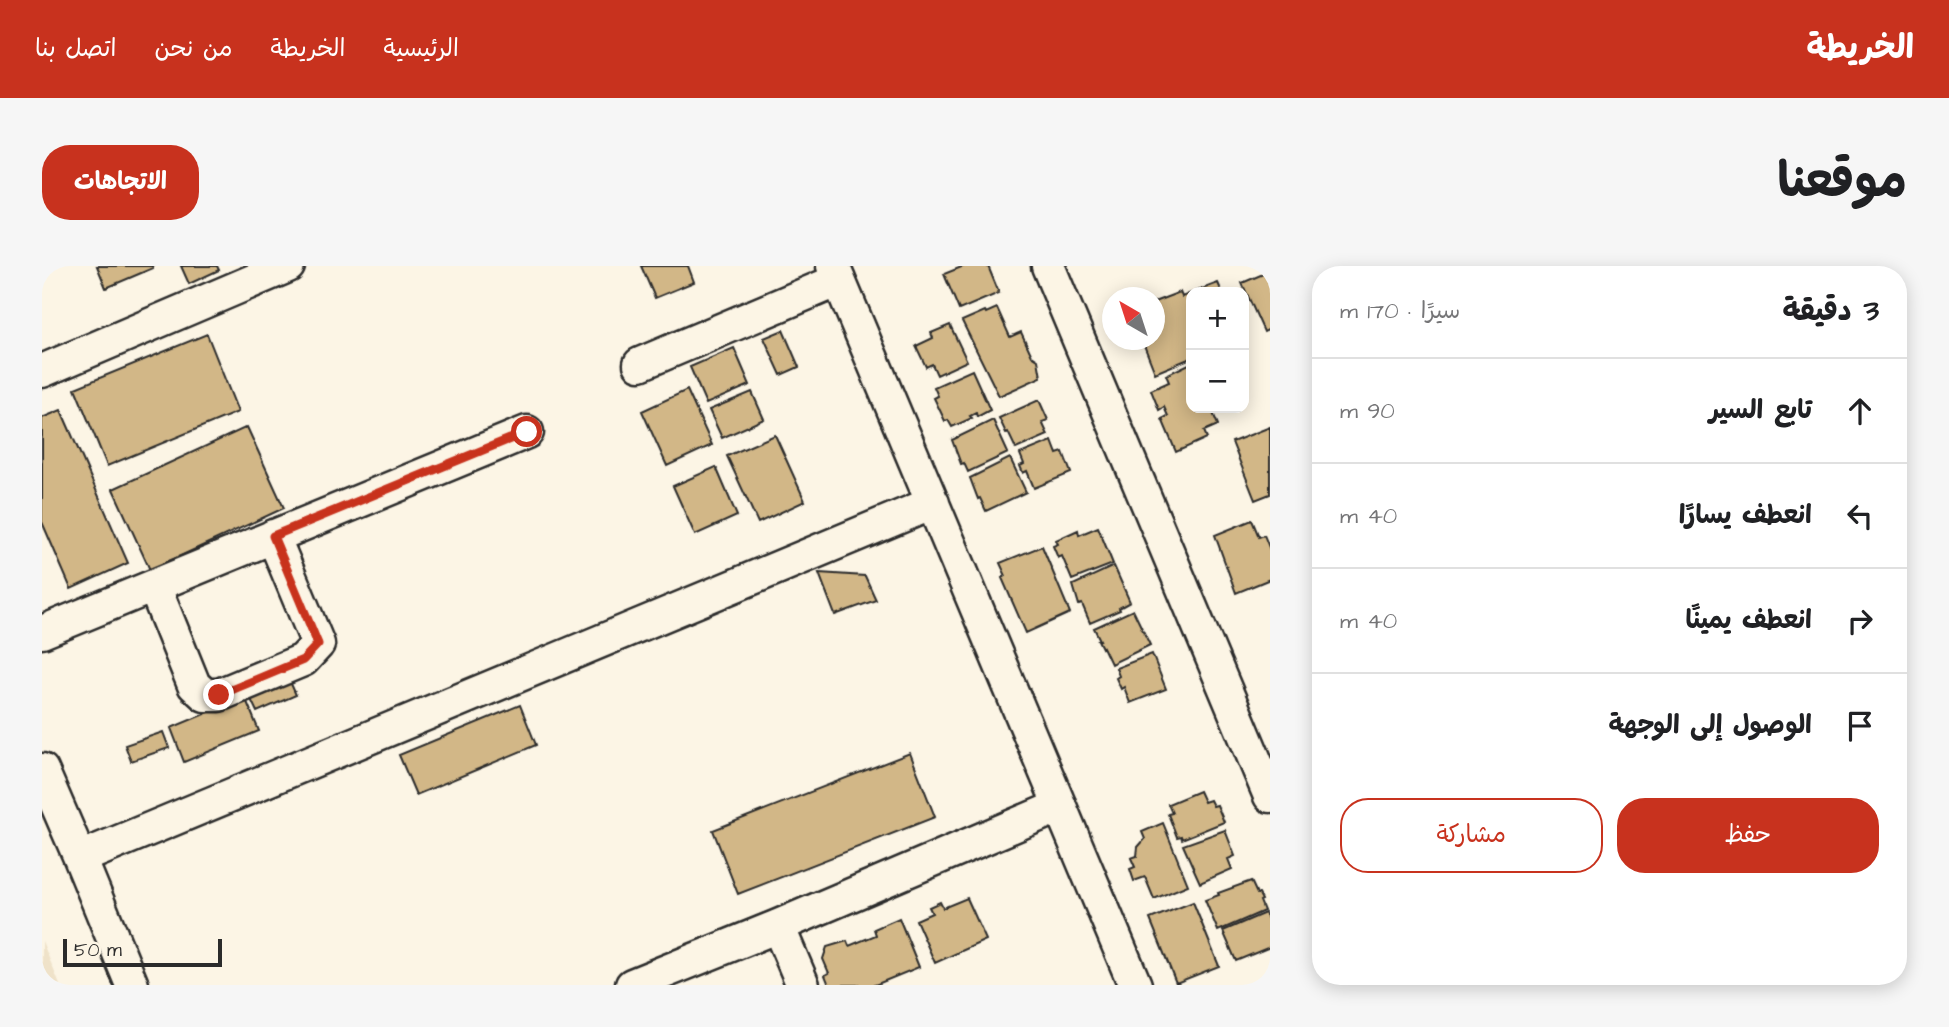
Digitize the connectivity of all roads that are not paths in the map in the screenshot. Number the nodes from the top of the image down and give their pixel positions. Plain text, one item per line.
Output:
1 (288, 266) edge
2 (1048, 266) edge
3 (836, 273) edge
4 (640, 364) dead end
5 (42, 371) edge
6 (527, 432) dead end
7 (933, 503) junction
8 (273, 536) junction
9 (153, 586) junction
10 (42, 632) edge
11 (42, 770) edge
12 (1270, 796) edge
13 (1060, 806) junction
14 (80, 858) junction
15 (778, 926) junction
16 (132, 985) edge
17 (632, 985) edge
18 (803, 985) edge
19 (1135, 985) edge

1 - 5 street
2 - 12 street
3 - 4 street
3 - 7 street
6 - 8 street
7 - 13 street
7 - 14 street
8 - 9 street
8 - 9 street
9 - 10 street
11 - 14 street
13 - 15 street
13 - 19 street
14 - 16 street
15 - 17 street
15 - 18 street

